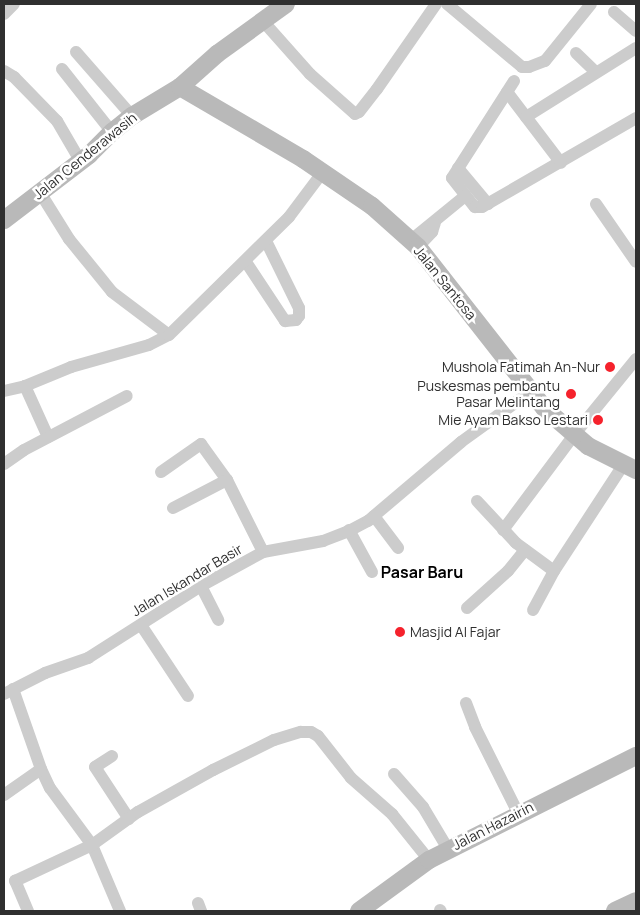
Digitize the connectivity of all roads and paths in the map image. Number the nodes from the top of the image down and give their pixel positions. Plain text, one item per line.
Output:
1 (14, 4) edge
2 (286, 4) edge
3 (436, 4) edge
4 (447, 4) edge
5 (591, 4) edge
6 (614, 12) dead end
7 (4, 14) edge
8 (262, 20) junction
9 (636, 30) edge
10 (636, 48) edge
11 (76, 52) dead end
12 (576, 53) dead end
13 (62, 69) dead end
14 (4, 71) edge
15 (596, 72) junction
16 (180, 87) junction
17 (132, 116) junction
18 (526, 117) junction
19 (636, 118) edge
20 (112, 132) junction
21 (81, 162) junction
22 (561, 162) junction
23 (458, 168) junction
24 (322, 173) junction
25 (40, 194) junction
26 (465, 196) junction
27 (488, 204) junction
28 (596, 204) dead end
29 (4, 220) edge
30 (266, 240) junction
31 (414, 244) junction
32 (246, 262) junction
33 (636, 262) edge
34 (169, 335) junction
35 (636, 359) edge
36 (25, 386) junction
37 (4, 391) edge
38 (530, 392) junction
39 (127, 396) dead end
40 (574, 435) junction
41 (48, 437) junction
42 (4, 464) edge
43 (630, 468) edge
44 (161, 472) dead end
45 (228, 480) junction
46 (477, 502) dead end
47 (174, 508) dead end
48 (374, 516) junction
49 (349, 530) junction
50 (503, 530) junction
51 (398, 548) dead end
52 (526, 550) junction
53 (263, 552) junction
54 (554, 571) junction
55 (372, 572) dead end
56 (201, 586) junction
57 (467, 608) dead end
58 (533, 610) dead end
59 (218, 620) dead end
60 (141, 625) junction
61 (8, 692) edge
62 (188, 696) dead end
63 (466, 703) dead end
64 (112, 756) dead end
65 (636, 756) edge
66 (40, 769) junction
67 (394, 774) dead end
68 (4, 795) edge
69 (518, 813) junction
70 (129, 819) junction
71 (92, 845) junction
72 (448, 849) junction
73 (429, 860) junction
74 (9, 884) edge
75 (28, 911) edge
76 (120, 911) edge
77 (359, 911) edge

1 - 7 street
2 - 8 street, Jalan Cenderawasih
3 - 8 street
4 - 5 street
6 - 9 street
8 - 16 street, Jalan Cenderawasih
10 - 15 street
11 - 17 street
12 - 15 street
13 - 20 street
14 - 21 street
15 - 18 street
16 - 17 street, Jalan Cenderawasih
16 - 24 street, Jalan Santosa
17 - 20 street, Jalan Cenderawasih
18 - 22 street
18 - 23 street
19 - 22 street
20 - 21 street, Jalan Cenderawasih
21 - 25 street, Jalan Cenderawasih
22 - 27 street
23 - 26 street
23 - 27 street
24 - 30 street
24 - 31 street, Jalan Santosa
25 - 29 street, Jalan Cenderawasih
25 - 34 street
26 - 27 street
26 - 31 street
28 - 33 street
30 - 32 street
30 - 32 street
31 - 38 street, Jalan Santosa
32 - 34 street
34 - 36 street
35 - 40 street
36 - 37 street
36 - 41 street
38 - 40 street, Jalan Santosa
38 - 48 street, Jalan Iskandar Basir
39 - 41 street
40 - 43 street, Jalan Santosa
40 - 50 street
41 - 42 street
43 - 54 street
44 - 45 street
45 - 47 street
45 - 53 street
46 - 50 street
48 - 49 street, Jalan Iskandar Basir
48 - 51 street
49 - 53 street, Jalan Iskandar Basir
49 - 55 street
50 - 52 street
52 - 54 street
52 - 57 street
53 - 56 street, Jalan Iskandar Basir
54 - 58 street
56 - 59 street
56 - 60 street, Jalan Iskandar Basir
60 - 61 street, Jalan Iskandar Basir
60 - 62 street
61 - 66 street
63 - 69 street
64 - 70 street
65 - 69 street, Jalan Hazairin
66 - 68 street
66 - 71 street
67 - 72 street
69 - 72 street, Jalan Hazairin
70 - 71 street
70 - 73 street
71 - 74 street
71 - 76 street
72 - 73 street, Jalan Hazairin
73 - 77 street, Jalan Hazairin
74 - 75 street

